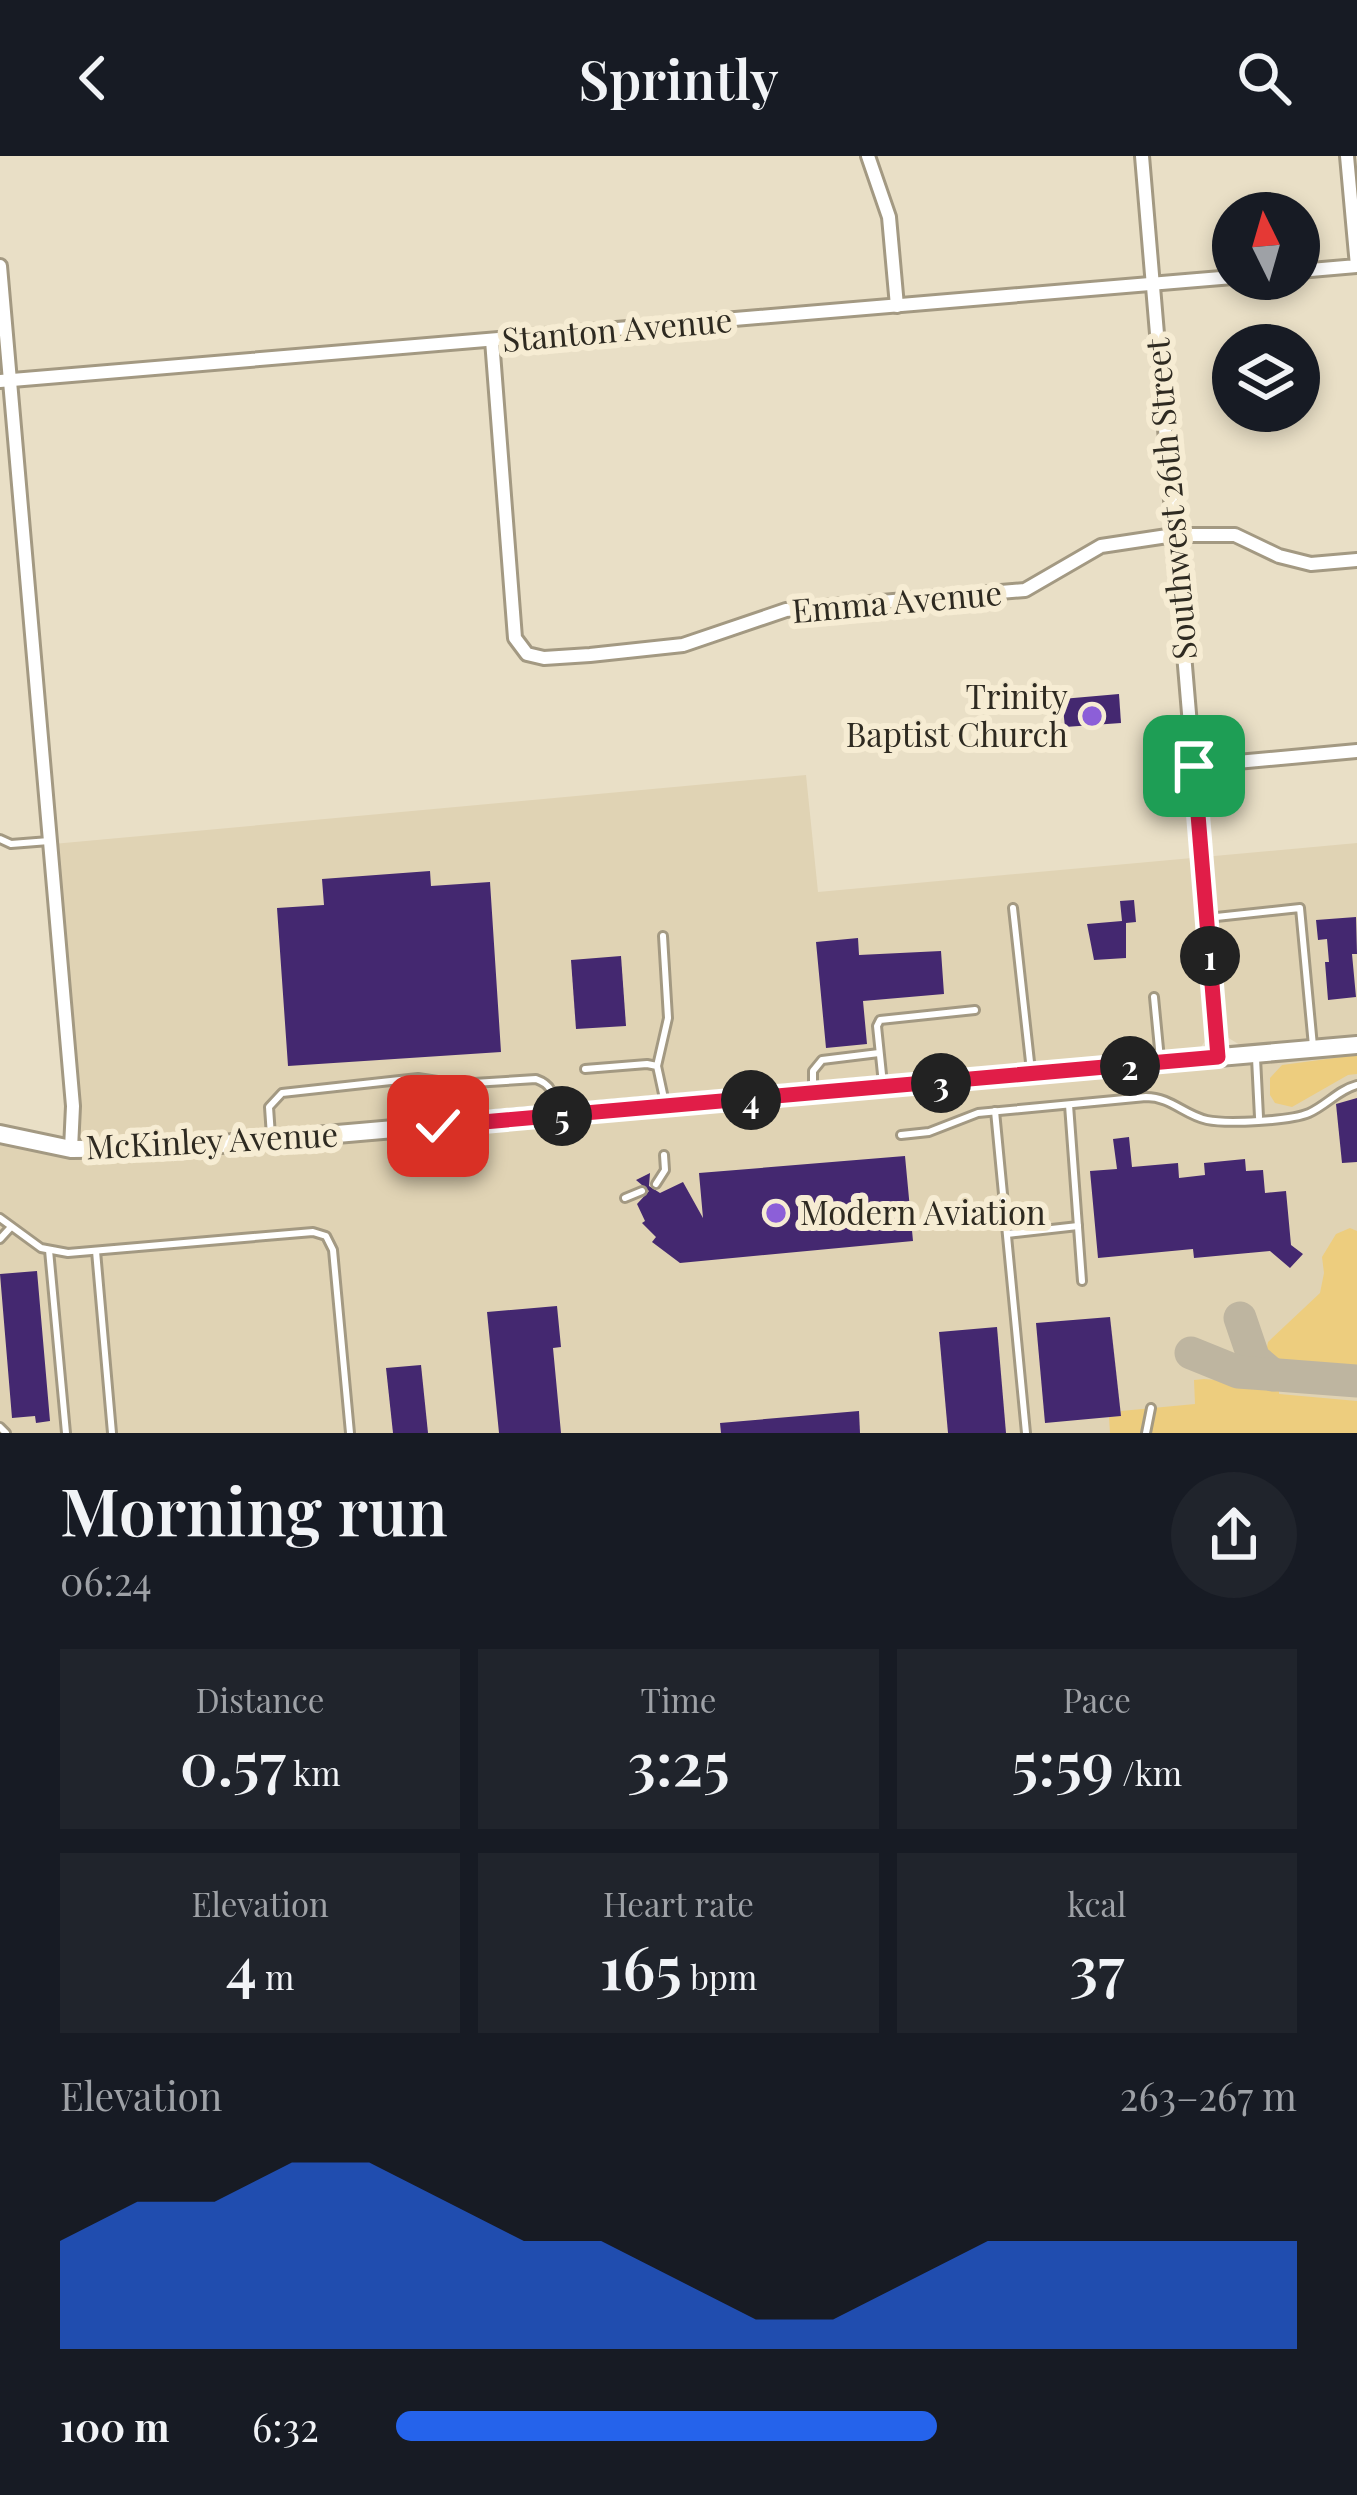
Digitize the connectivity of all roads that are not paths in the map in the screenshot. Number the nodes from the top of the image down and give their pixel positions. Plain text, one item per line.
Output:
1 (868, 156) edge
2 (1142, 156) edge
3 (1347, 156) edge
4 (0, 266) edge
5 (1357, 266) edge
6 (1320, 269) edge
7 (1212, 279) edge
8 (1153, 284) junction
9 (897, 306) junction
10 (493, 340) junction
11 (5, 381) edge
12 (1174, 536) junction
13 (1357, 560) edge
14 (1357, 752) edge
15 (1194, 766) junction
16 (0, 839) edge
17 (52, 841) junction
18 (1013, 908) dead end
19 (1207, 918) junction
20 (663, 937) dead end
21 (1154, 997) dead end
22 (975, 1010) dead end
23 (1357, 1045) edge
24 (1313, 1049) junction
25 (879, 1053) junction
26 (1256, 1055) junction
27 (1218, 1057) junction
28 (1161, 1063) junction
29 (657, 1066) junction
30 (585, 1070) dead end
31 (1031, 1075) junction
32 (436, 1081) junction
33 (1357, 1085) edge
34 (883, 1088) junction
35 (814, 1094) junction
36 (1069, 1104) junction
37 (665, 1108) junction
38 (994, 1111) junction
39 (555, 1117) junction
40 (1259, 1118) junction
41 (438, 1126) junction
42 (0, 1134) edge
43 (902, 1135) dead end
44 (272, 1140) junction
45 (71, 1149) junction
46 (664, 1155) dead end
47 (656, 1184) dead end
48 (642, 1191) dead end
49 (625, 1198) dead end
50 (0, 1218) edge
51 (1078, 1226) junction
52 (11, 1227) junction
53 (1006, 1234) junction
54 (0, 1239) edge
55 (49, 1250) junction
56 (95, 1251) junction
57 (1082, 1281) dead end
58 (1151, 1408) dead end
59 (113, 1432) edge
60 (66, 1433) edge
61 (350, 1433) edge
62 (1026, 1433) edge
63 (1146, 1433) edge

1 - 9 street
2 - 8 street, Southwest 26th Street
3 - 5 street
4 - 11 street
5 - 6 street
7 - 8 street, Stanton Avenue
8 - 9 street, Stanton Avenue
8 - 12 street, Southwest 26th Street
9 - 10 street, Stanton Avenue
10 - 11 street, Stanton Avenue
10 - 12 street, Emma Avenue
11 - 17 street
12 - 13 street, Emma Avenue
12 - 15 street, Southwest 26th Street
14 - 15 street
15 - 19 street, Southwest 26th Street
16 - 17 lane
17 - 45 street
18 - 31 lane
19 - 24 lane
19 - 27 street, Southwest 26th Street
20 - 29 lane
21 - 28 lane
22 - 25 lane
23 - 24 main road, McKinley Avenue
24 - 26 main road, McKinley Avenue
25 - 34 lane
25 - 35 lane
26 - 27 main road, McKinley Avenue
26 - 40 lane
27 - 28 main road, McKinley Avenue
28 - 31 main road, McKinley Avenue
29 - 30 lane
29 - 37 lane
31 - 34 main road, McKinley Avenue
32 - 39 lane
32 - 41 lane
32 - 44 lane
33 - 40 lane
34 - 35 main road, McKinley Avenue
35 - 37 main road, McKinley Avenue
36 - 38 lane
36 - 40 lane
36 - 51 lane
37 - 39 main road, McKinley Avenue
38 - 43 lane
38 - 53 lane
39 - 41 main road, McKinley Avenue
41 - 44 main road, McKinley Avenue
42 - 45 main road, McKinley Avenue
44 - 45 main road, McKinley Avenue
46 - 47 lane
48 - 49 lane
50 - 52 lane
51 - 53 lane
51 - 57 lane
52 - 54 lane
52 - 55 lane
53 - 62 lane
55 - 56 lane
55 - 60 lane
56 - 59 lane
56 - 61 lane
58 - 63 lane

